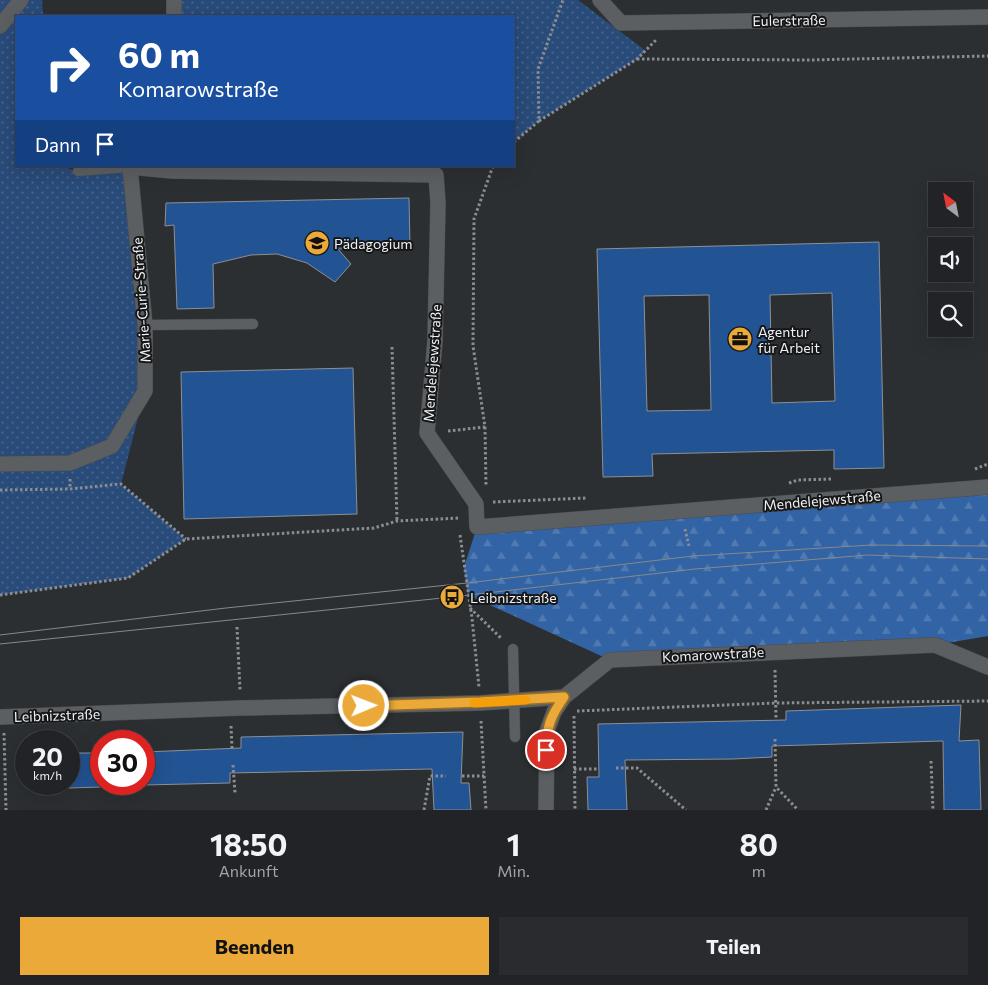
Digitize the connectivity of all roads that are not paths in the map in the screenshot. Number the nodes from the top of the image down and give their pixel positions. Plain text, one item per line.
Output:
1 (21, 0) edge
2 (174, 0) edge
3 (600, 0) edge
4 (174, 15) edge
5 (988, 17) edge
6 (0, 26) edge
7 (130, 167) edge
8 (172, 169) edge
9 (78, 171) dead end
10 (252, 324) dead end
11 (145, 325) junction
12 (0, 464) edge
13 (988, 487) edge
14 (513, 649) road end
15 (988, 667) edge
16 (564, 697) junction
17 (514, 701) junction
18 (2, 717) edge
19 (514, 737) dead end
20 (546, 810) edge

1 - 6 street
2 - 4 street
3 - 5 street, Eulerstraße
7 - 8 street
7 - 9 lane
7 - 11 street, Marie-Curie-Straße
8 - 13 street, Mendelejewstraße
10 - 11 lane
11 - 12 street, Marie-Curie-Straße
14 - 17 lane
15 - 16 street, Komarowstraße
16 - 17 street, Leibnizstraße
16 - 20 street, Komarowstraße
17 - 18 street, Leibnizstraße
17 - 19 lane

